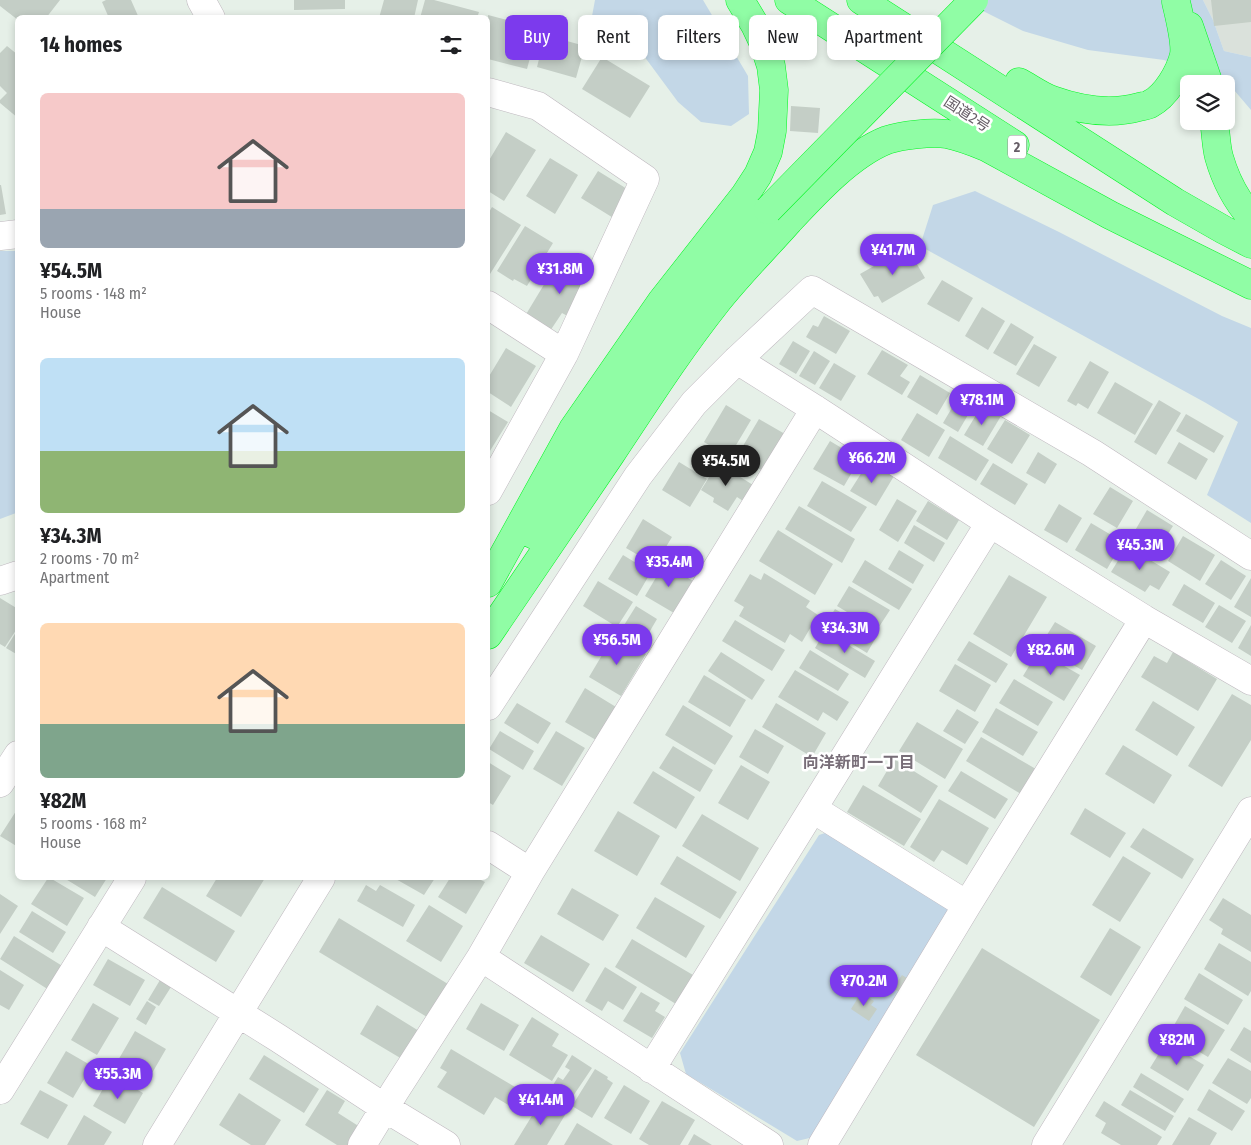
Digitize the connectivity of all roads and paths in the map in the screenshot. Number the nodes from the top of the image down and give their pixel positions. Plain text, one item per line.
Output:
1 (201, 0) edge
2 (740, 0) edge
3 (789, 0) edge
4 (861, 0) edge
5 (871, 0) edge
6 (974, 0) edge
7 (1176, 1) edge
8 (209, 15) edge
9 (1206, 75) edge
10 (490, 93) edge
11 (1215, 130) edge
12 (1251, 216) edge
13 (15, 234) edge
14 (0, 236) edge
15 (1251, 244) edge
16 (1251, 285) edge
17 (490, 306) edge
18 (564, 354) junction
19 (737, 360) junction
20 (815, 409) junction
21 (490, 486) edge
22 (990, 523) junction
23 (1251, 556) edge
24 (15, 576) edge
25 (490, 578) edge
26 (0, 582) edge
27 (490, 605) edge
28 (1144, 619) junction
29 (490, 632) edge
30 (1251, 681) edge
31 (490, 703) edge
32 (15, 760) edge
33 (0, 783) edge
34 (813, 809) junction
35 (1251, 811) edge
36 (490, 846) edge
37 (530, 872) junction
38 (131, 880) edge
39 (320, 880) edge
40 (966, 905) junction
41 (101, 927) junction
42 (481, 957) junction
43 (238, 1013) junction
44 (651, 1069) junction
45 (0, 1090) edge
46 (384, 1108) junction
47 (157, 1145) edge
48 (362, 1145) edge
49 (446, 1145) edge
50 (769, 1145) edge
51 (822, 1145) edge
52 (1046, 1145) edge

1 - 8 street
2 - 25 highway
3 - 16 highway, 国道2号 / 2
4 - 15 highway
5 - 7 highway
6 - 27 highway, bridge
7 - 9 highway
10 - 18 street
11 - 12 highway
13 - 14 street
16 - 29 highway
17 - 18 street
18 - 21 street
19 - 20 street
19 - 23 street
19 - 31 street
20 - 22 street
20 - 37 street
22 - 28 street
22 - 34 street
24 - 26 street
28 - 30 street
28 - 40 street
32 - 33 street
34 - 40 street
34 - 44 street
35 - 52 street
36 - 37 street
37 - 42 street
38 - 41 street
39 - 43 street
40 - 51 street
41 - 43 street
41 - 45 street
42 - 44 street
42 - 46 street
43 - 46 street
43 - 47 street
44 - 50 street
46 - 48 street
46 - 49 street

